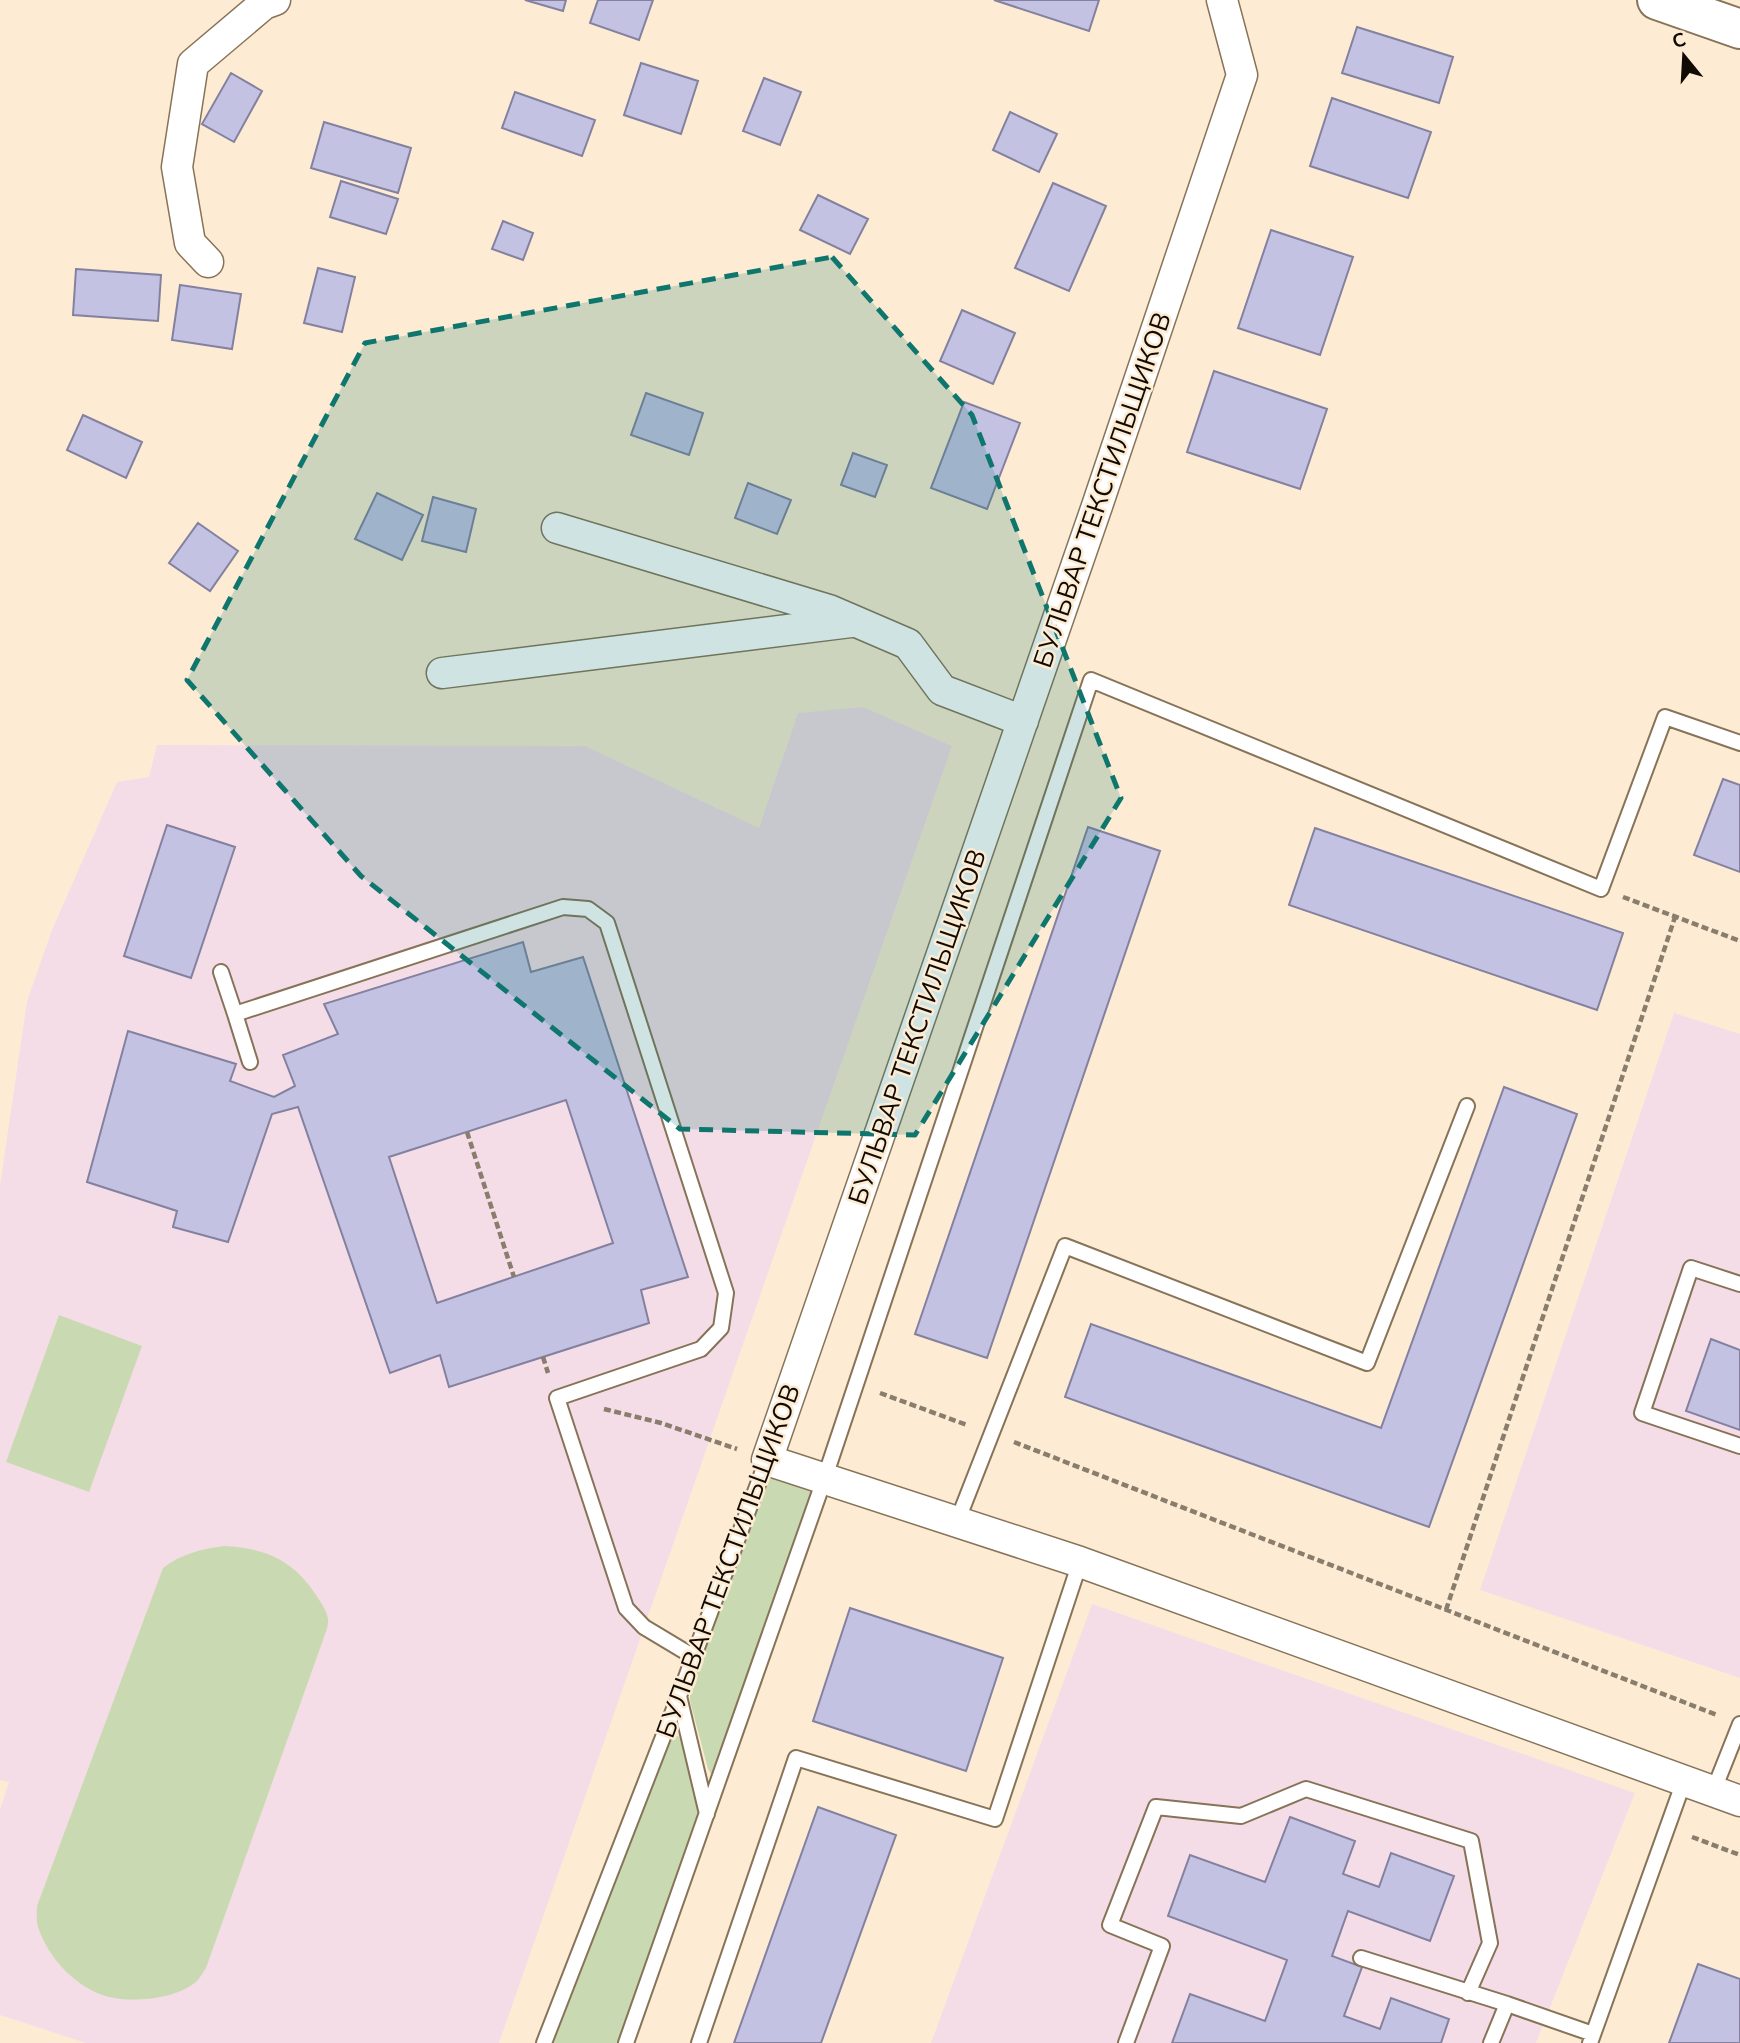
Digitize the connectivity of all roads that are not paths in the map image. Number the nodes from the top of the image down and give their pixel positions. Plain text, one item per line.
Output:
1 (275, 0) edge
2 (1222, 0) edge
3 (1657, 0) edge
4 (1740, 29) edge
5 (208, 262) dead end
6 (557, 528) dead end
7 (855, 621) junction
8 (442, 673) dead end
9 (1023, 721) junction
10 (1740, 743) edge
11 (221, 972) dead end
12 (235, 1014) junction
13 (250, 1062) dead end
14 (1466, 1106) dead end
15 (1740, 1284) edge
16 (1740, 1446) edge
17 (767, 1460) junction
18 (825, 1478) junction
19 (957, 1522) junction
20 (1080, 1562) junction
21 (694, 1657) junction
22 (679, 1696) junction
23 (1740, 1724) edge
24 (1684, 1781) junction
25 (1727, 1797) edge
26 (707, 1815) junction
27 (1361, 1958) dead end
28 (1468, 1993) junction
29 (1507, 2004) junction
30 (1592, 2039) edge
31 (544, 2043) edge
32 (626, 2043) edge
33 (699, 2043) edge
34 (1126, 2043) edge
35 (1491, 2043) edge

1 - 5 street
2 - 9 street, БУЛЬВАР ТЕКСТИЛЬЩИКОВ
3 - 4 main road
6 - 7 street
7 - 8 street
7 - 9 street
9 - 17 street, БУЛЬВАР ТЕКСТИЛЬЩИКОВ
10 - 18 lane
11 - 12 lane
12 - 13 lane
12 - 21 lane
14 - 19 lane
15 - 16 lane
17 - 18 street
17 - 21 lane, БУЛЬВАР ТЕКСТИЛЬЩИКОВ
18 - 19 street
18 - 26 lane
19 - 20 street
20 - 24 street
20 - 33 lane
21 - 22 lane, БУЛЬВАР ТЕКСТИЛЬЩИКОВ
22 - 26 lane
22 - 31 lane, БУЛЬВАР ТЕКСТИЛЬЩИКОВ
23 - 25 lane
24 - 25 street
24 - 30 lane
26 - 32 lane
27 - 28 lane
28 - 29 lane
28 - 34 lane
29 - 30 lane
29 - 35 lane

